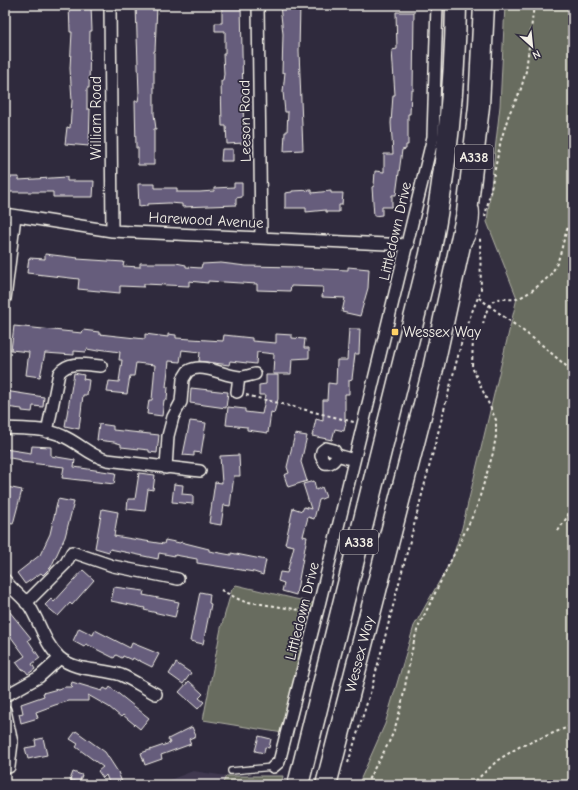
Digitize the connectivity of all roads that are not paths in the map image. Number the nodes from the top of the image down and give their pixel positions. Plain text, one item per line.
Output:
1 (110, 5) edge
2 (258, 5) edge
3 (438, 5) edge
4 (456, 5) edge
5 (484, 5) edge
6 (10, 215) edge
7 (112, 230) junction
8 (261, 237) junction
9 (408, 245) junction
10 (5, 299) edge
11 (420, 300) junction
12 (405, 324) dead end
13 (398, 353) dead end
14 (101, 366) dead end
15 (255, 374) dead end
16 (240, 377) junction
17 (399, 384) junction
18 (237, 392) road end
19 (5, 428) edge
20 (48, 432) junction
21 (337, 455) dead end
22 (354, 460) junction
23 (166, 468) junction
24 (200, 471) dead end
25 (178, 579) dead end
26 (5, 580) edge
27 (26, 602) junction
28 (60, 658) junction
29 (156, 694) dead end
30 (5, 696) edge
31 (5, 710) edge
32 (9, 766) dead end
33 (273, 767) joint
34 (231, 772) dead end
35 (298, 785) edge
36 (326, 785) edge

1 - 7 street, William Road
2 - 8 street, Leeson Road
3 - 9 street, Littledown Drive
4 - 11 highway, Wessex Way / A338
5 - 36 highway, Wessex Way / A338
6 - 7 street, Harewood Avenue
6 - 10 street
7 - 8 street, Harewood Avenue
8 - 9 street, Harewood Avenue
9 - 22 street, Littledown Drive
11 - 12 lane, Wessex Way
11 - 17 highway, Wessex Way / A338
13 - 17 lane, Wessex Way
14 - 20 street
15 - 16 street
16 - 18 street
16 - 23 street
17 - 35 highway, Wessex Way / A338
19 - 20 street
20 - 23 street
21 - 22 street
22 - 33 street, Littledown Drive
23 - 24 street
25 - 27 street
26 - 27 street
27 - 28 street
28 - 29 street
28 - 30 street
31 - 32 street
33 - 34 lane

